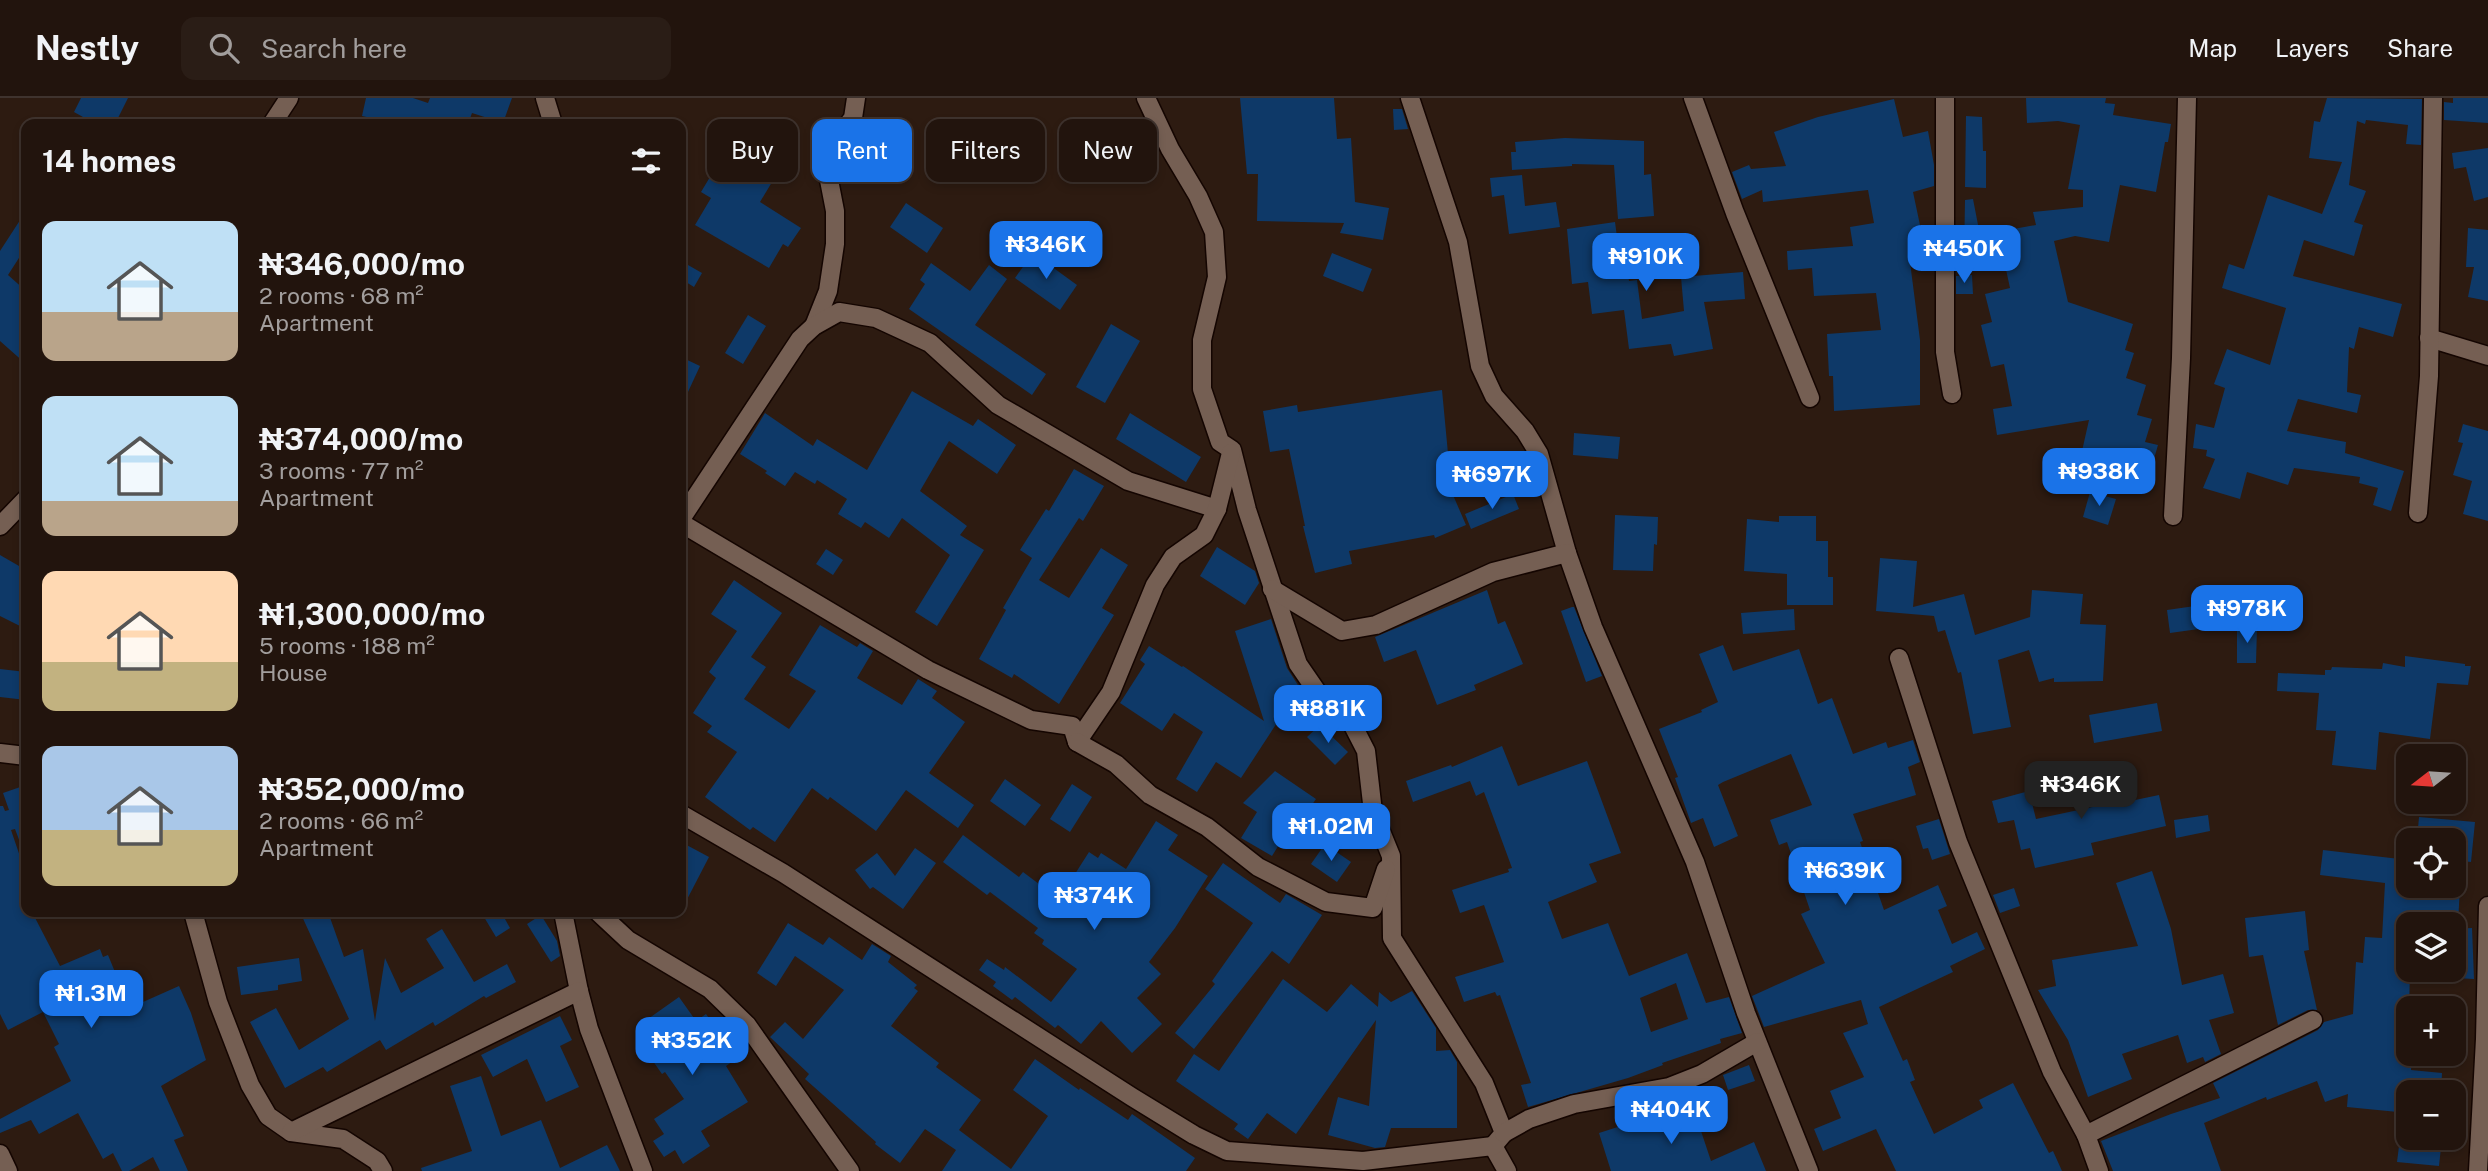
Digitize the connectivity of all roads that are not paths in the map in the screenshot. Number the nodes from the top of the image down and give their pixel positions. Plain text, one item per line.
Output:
1 (289, 98) edge
2 (545, 98) edge
3 (856, 98) edge
4 (1146, 98) edge
5 (1410, 98) edge
6 (1693, 98) edge
7 (1945, 98) edge
8 (2187, 98) edge
9 (2433, 98) edge
10 (275, 119) edge
11 (551, 119) edge
12 (814, 326) junction
13 (2430, 338) junction
14 (2488, 356) edge
15 (1952, 394) dead end
16 (1810, 398) dead end
17 (1232, 450) junction
18 (21, 504) edge
19 (1217, 509) junction
20 (686, 513) edge
21 (2418, 513) dead end
22 (2173, 516) dead end
23 (686, 524) edge
24 (0, 526) edge
25 (1567, 553) junction
26 (1272, 589) junction
27 (1899, 658) dead end
28 (1077, 742) junction
29 (0, 753) edge
30 (21, 755) edge
31 (686, 817) edge
32 (1391, 856) junction
33 (2488, 906) edge
34 (1373, 908) junction
35 (194, 917) edge
36 (565, 917) edge
37 (603, 917) edge
38 (1392, 938) junction
39 (579, 991) junction
40 (2313, 1020) dead end
41 (1757, 1042) junction
42 (290, 1132) junction
43 (2086, 1135) junction
44 (1499, 1140) junction
45 (0, 1154) edge
46 (8, 1171) edge
47 (383, 1171) edge
48 (643, 1171) edge
49 (850, 1171) edge
50 (1507, 1171) edge
51 (1809, 1171) edge
52 (2099, 1171) edge
53 (2478, 1171) edge

1 - 10 street
2 - 11 street
3 - 12 street
4 - 17 street
5 - 25 street
6 - 16 street
7 - 15 street
8 - 22 street
9 - 13 street
12 - 19 street
12 - 20 street
13 - 14 street
13 - 21 street
17 - 19 street
17 - 26 street
18 - 24 street
19 - 28 street
23 - 28 street
25 - 26 street
25 - 41 street
26 - 32 street
27 - 43 street
28 - 34 street
29 - 30 street
31 - 44 street
32 - 34 street
32 - 38 street
33 - 53 street
34 - 38 street
35 - 42 street
36 - 39 street
37 - 49 street
38 - 44 street
39 - 42 street
39 - 48 street
40 - 43 street
41 - 44 street
41 - 51 street
42 - 47 street
43 - 52 street
44 - 50 street
45 - 46 street

